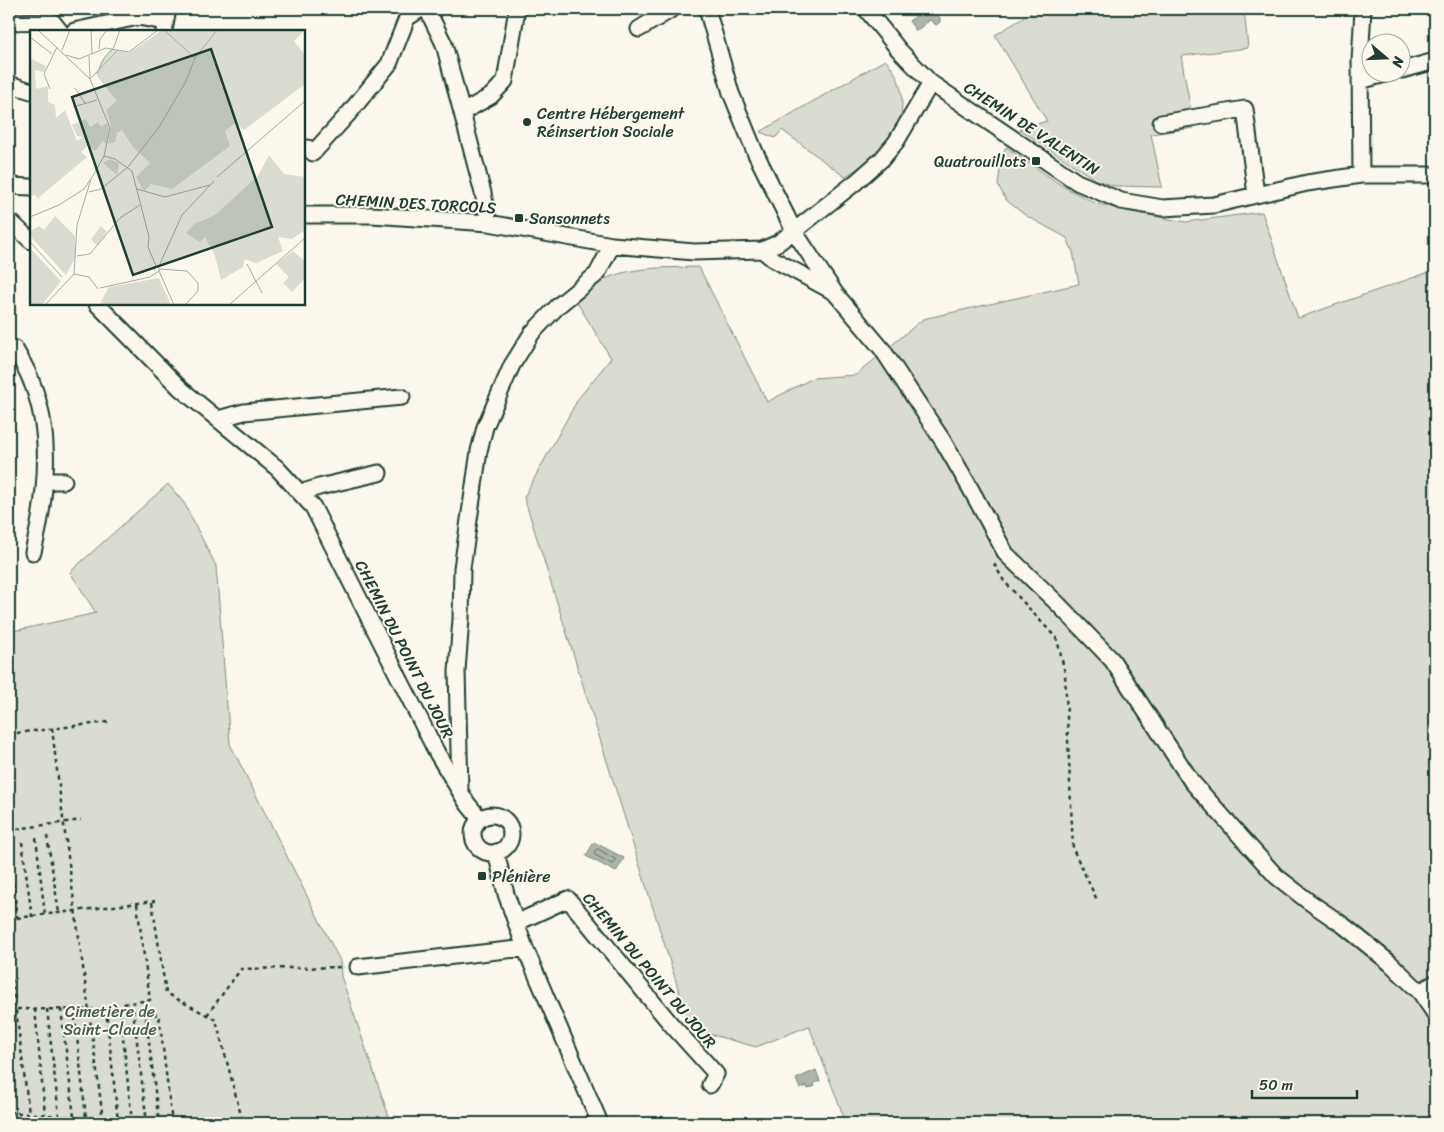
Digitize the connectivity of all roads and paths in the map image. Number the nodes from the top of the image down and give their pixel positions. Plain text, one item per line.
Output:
1 (421, 9) edge
2 (427, 9) edge
3 (517, 9) edge
4 (672, 9) edge
5 (707, 9) edge
6 (866, 9) edge
7 (1364, 9) edge
8 (166, 21) edge
9 (9, 22) edge
10 (639, 29) dead end
11 (59, 30) edge
12 (79, 30) edge
13 (1435, 61) edge
14 (1412, 67) edge
15 (1360, 81) joint
16 (931, 83) junction
17 (9, 84) edge
18 (30, 91) edge
19 (463, 112) junction
20 (1161, 124) dead end
21 (308, 148) dead end
22 (1361, 175) junction
23 (1435, 175) edge
24 (9, 186) edge
25 (30, 187) edge
26 (1256, 195) junction
27 (305, 215) edge
28 (9, 220) edge
29 (489, 223) junction
30 (794, 231) junction
31 (30, 240) edge
32 (612, 245) junction
33 (762, 250) junction
34 (835, 293) junction
35 (98, 305) edge
36 (9, 351) edge
37 (402, 397) dead end
38 (218, 419) junction
39 (378, 473) dead end
40 (45, 481) junction
41 (64, 481) dead end
42 (300, 493) junction
43 (33, 552) dead end
44 (993, 561) dead end
45 (108, 722) dead end
46 (52, 728) junction
47 (9, 734) edge
48 (459, 745) junction
49 (438, 753) junction
50 (460, 791) junction
51 (480, 819) junction
52 (81, 820) dead end
53 (63, 822) junction
54 (9, 830) edge
55 (47, 836) dead end
56 (36, 838) dead end
57 (22, 842) dead end
58 (10, 851) dead end
59 (496, 852) junction
60 (1097, 900) dead end
61 (137, 904) junction
62 (75, 911) junction
63 (59, 913) junction
64 (45, 915) junction
65 (32, 916) junction
66 (17, 918) junction
67 (9, 919) edge
68 (516, 923) junction
69 (524, 948) junction
70 (9, 955) edge
71 (358, 967) joint
72 (1435, 983) edge
73 (1420, 992) junction
74 (9, 1008) edge
75 (15, 1009) junction
76 (35, 1009) junction
77 (47, 1009) junction
78 (61, 1009) junction
79 (74, 1009) junction
80 (90, 1009) junction
81 (120, 1009) junction
82 (106, 1010) junction
83 (133, 1010) junction
84 (145, 1013) junction
85 (1435, 1014) edge
86 (207, 1015) junction
87 (16, 1016) junction
88 (710, 1085) dead end
89 (9, 1089) edge
90 (9, 1112) edge
91 (29, 1113) junction
92 (45, 1114) junction
93 (59, 1116) junction
94 (74, 1117) junction
95 (86, 1118) junction
96 (103, 1120) junction
97 (118, 1121) junction
98 (132, 1122) edge
99 (143, 1123) edge
100 (147, 1123) edge
101 (159, 1123) edge
102 (172, 1123) edge
103 (243, 1123) edge
104 (600, 1123) edge

1 - 21 street
2 - 19 street
3 - 19 street
4 - 10 street
5 - 30 street
6 - 16 street, CHEMIN DE VALENTIN
7 - 15 street
8 - 12 street
9 - 11 street
13 - 14 street
15 - 22 street
16 - 26 street, CHEMIN DE VALENTIN
16 - 30 street, CHEMIN DES TORCOLS
17 - 18 street
19 - 29 street
20 - 26 street
22 - 23 street, CHEMIN DE VALENTIN
22 - 26 street, CHEMIN DE VALENTIN
24 - 25 street
27 - 29 street, CHEMIN DES TORCOLS
28 - 31 street
29 - 32 street, CHEMIN DES TORCOLS
30 - 33 street, CHEMIN DES TORCOLS
30 - 34 street
32 - 33 street, CHEMIN DES TORCOLS
32 - 48 street
33 - 34 street
34 - 73 street
35 - 38 street, CHEMIN DU POINT DU JOUR
36 - 40 street
37 - 38 street
38 - 42 street, CHEMIN DU POINT DU JOUR
39 - 42 street
40 - 41 street
40 - 43 street
42 - 49 street, CHEMIN DU POINT DU JOUR
44 - 60 path
45 - 46 path
46 - 47 path
46 - 53 path
48 - 49 street
48 - 50 street
49 - 50 street, CHEMIN DU POINT DU JOUR
50 - 51 street, CHEMIN DU POINT DU JOUR
51 - 59 street
51 - 59 street
52 - 53 path
53 - 54 path
53 - 62 path
55 - 63 path
56 - 64 path
57 - 65 path
58 - 66 path
59 - 68 street
61 - 62 path
61 - 81 path
61 - 86 path
62 - 63 path
62 - 80 path
63 - 64 path
64 - 65 path
65 - 66 path
66 - 67 path
68 - 69 street
68 - 88 street, CHEMIN DU POINT DU JOUR
69 - 71 street
69 - 104 street
70 - 75 path
71 - 86 path
72 - 73 street
73 - 85 street
74 - 75 path
75 - 76 path
75 - 87 path
76 - 77 path
76 - 92 path
77 - 78 path
77 - 93 path
78 - 79 path
78 - 94 path
79 - 80 path
79 - 95 path
80 - 82 path
80 - 96 path
81 - 82 path
81 - 83 path
81 - 98 path
82 - 97 path
83 - 84 path
83 - 100 path
84 - 101 path
84 - 102 path
86 - 103 path
87 - 89 path
87 - 91 path
90 - 91 path
91 - 92 path
92 - 93 path
93 - 94 path
94 - 95 path
95 - 96 path
96 - 97 path
97 - 98 path
98 - 99 path

